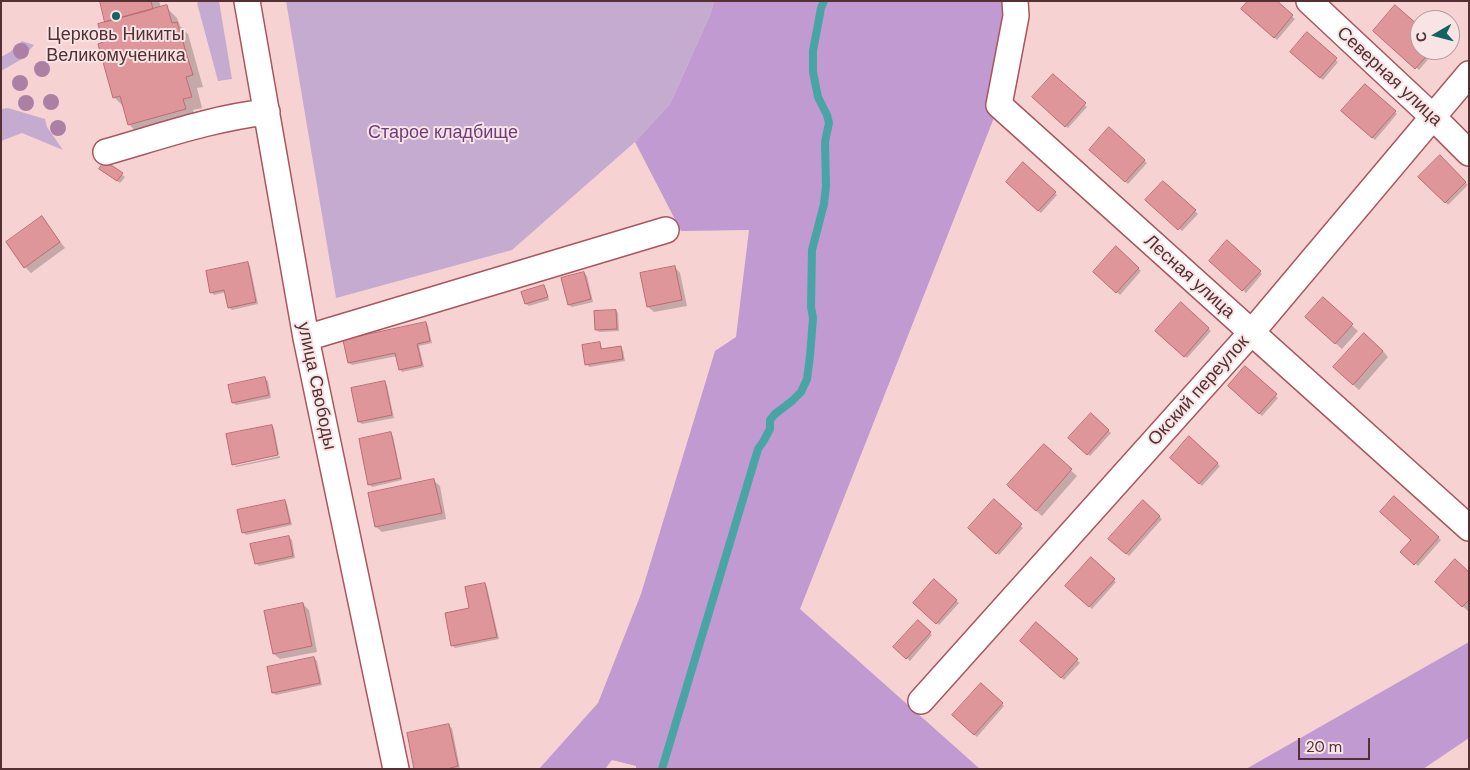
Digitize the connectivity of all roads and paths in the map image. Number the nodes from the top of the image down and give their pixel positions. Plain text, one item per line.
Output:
1 (247, 1) edge
2 (1015, 1) edge
3 (1309, 1) edge
4 (1469, 74) edge
5 (266, 112) junction
6 (1433, 117) junction
7 (106, 152) dead end
8 (1469, 153) edge
9 (666, 230) dead end
10 (1251, 332) junction
11 (306, 338) junction
12 (1469, 528) edge
13 (921, 701) dead end
14 (396, 769) edge

1 - 5 street, улица Свободы
2 - 10 street, Лесная улица
3 - 6 street, Северная улица
4 - 6 street, Окский переулок
5 - 7 street
5 - 11 street, улица Свободы
6 - 8 street, Северная улица
6 - 10 street, Окский переулок
9 - 11 street
10 - 12 street, Лесная улица
10 - 13 street, Окский переулок
11 - 14 street, улица Свободы

